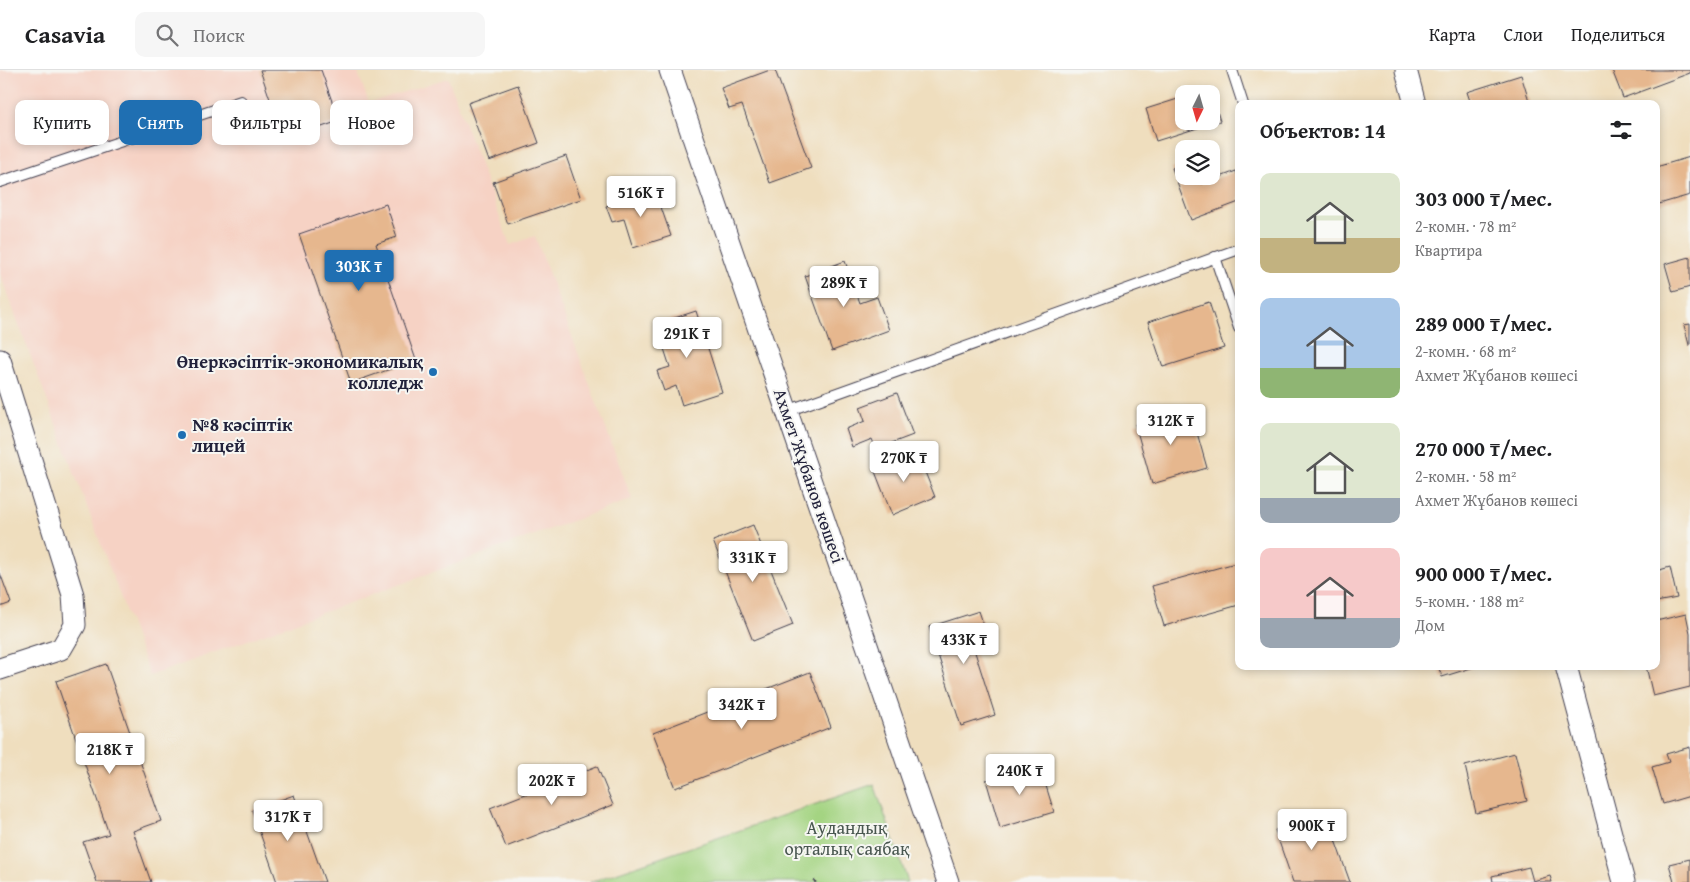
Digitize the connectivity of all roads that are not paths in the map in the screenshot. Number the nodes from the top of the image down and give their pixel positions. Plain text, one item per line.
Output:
1 (1232, 70) edge
2 (1406, 70) edge
3 (675, 71) edge
4 (1242, 100) edge
5 (1414, 100) edge
6 (212, 112) edge
7 (0, 182) edge
8 (1235, 250) edge
9 (1215, 257) junction
10 (1235, 316) edge
11 (0, 360) edge
12 (787, 411) junction
13 (0, 669) edge
14 (1567, 670) edge
15 (948, 882) edge
16 (1624, 882) edge

1 - 4 lane
2 - 5 street
3 - 12 street, Ахмет Жұбанов көшесі
6 - 7 lane
8 - 9 lane
9 - 10 lane
9 - 12 lane
11 - 13 street
12 - 15 street, Ахмет Жұбанов көшесі
14 - 16 street

